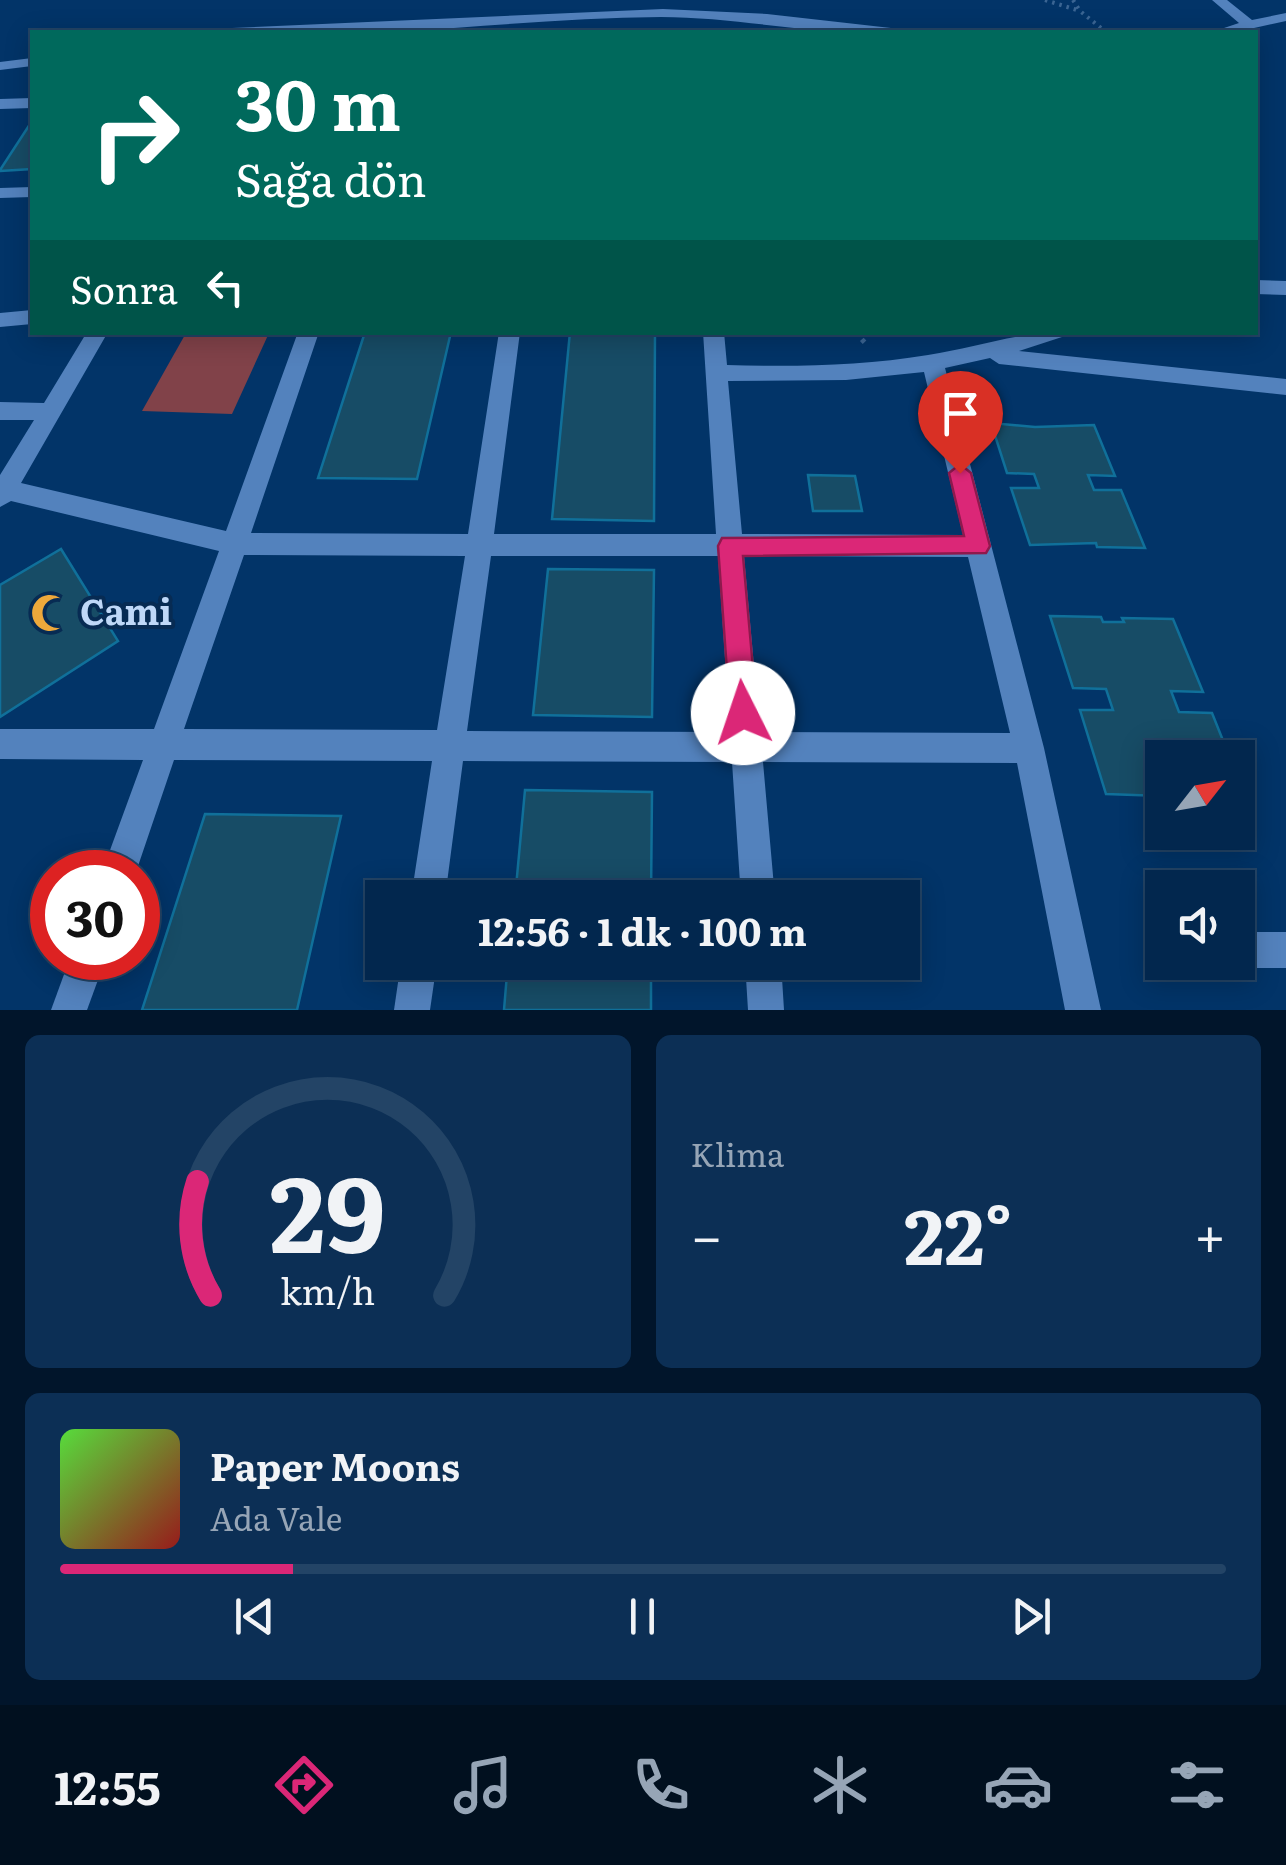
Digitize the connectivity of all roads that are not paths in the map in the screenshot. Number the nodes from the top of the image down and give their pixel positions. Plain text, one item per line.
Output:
1 (1218, 0) edge
2 (1285, 9) edge
3 (1249, 26) junction
4 (278, 30) edge
5 (873, 30) edge
6 (1229, 30) edge
7 (30, 62) edge
8 (0, 66) edge
9 (6, 104) edge
10 (0, 122) edge
11 (30, 192) edge
12 (0, 193) edge
13 (1258, 287) edge
14 (1286, 288) edge
15 (30, 318) edge
16 (0, 320) edge
17 (96, 335) edge
18 (307, 335) edge
19 (510, 335) edge
20 (713, 335) edge
21 (1045, 335) edge
22 (984, 354) junction
23 (932, 364) junction
24 (716, 374) junction
25 (1286, 387) edge
26 (0, 411) edge
27 (50, 412) junction
28 (2, 493) edge
29 (237, 544) junction
30 (479, 544) junction
31 (730, 546) junction
32 (978, 546) junction
33 (0, 744) edge
34 (165, 744) junction
35 (450, 746) junction
36 (746, 747) junction
37 (1029, 748) junction
38 (127, 850) edge
39 (431, 880) edge
40 (757, 880) edge
41 (1255, 950) edge
42 (1286, 950) edge
43 (80, 980) edge
44 (416, 980) edge
45 (764, 980) edge
46 (70, 1010) edge
47 (412, 1010) edge
48 (766, 1010) edge
49 (1083, 1010) edge

1 - 3 street
2 - 3 street
3 - 6 street
4 - 5 street
7 - 8 street
9 - 10 street
11 - 12 street
13 - 14 street
15 - 16 street
17 - 27 street
18 - 29 street
19 - 30 street
20 - 24 street
21 - 22 street
22 - 23 street
22 - 25 street
23 - 24 street
23 - 32 street
24 - 31 street
26 - 27 street
27 - 28 street
28 - 29 street
29 - 30 street
29 - 34 street
30 - 31 street
30 - 35 street
31 - 32 street
31 - 36 street
32 - 37 street
33 - 34 street
34 - 35 street
34 - 38 street
35 - 36 street
35 - 39 street
36 - 37 street
36 - 40 street
37 - 49 street
41 - 42 street
43 - 46 street
44 - 47 street
45 - 48 street

